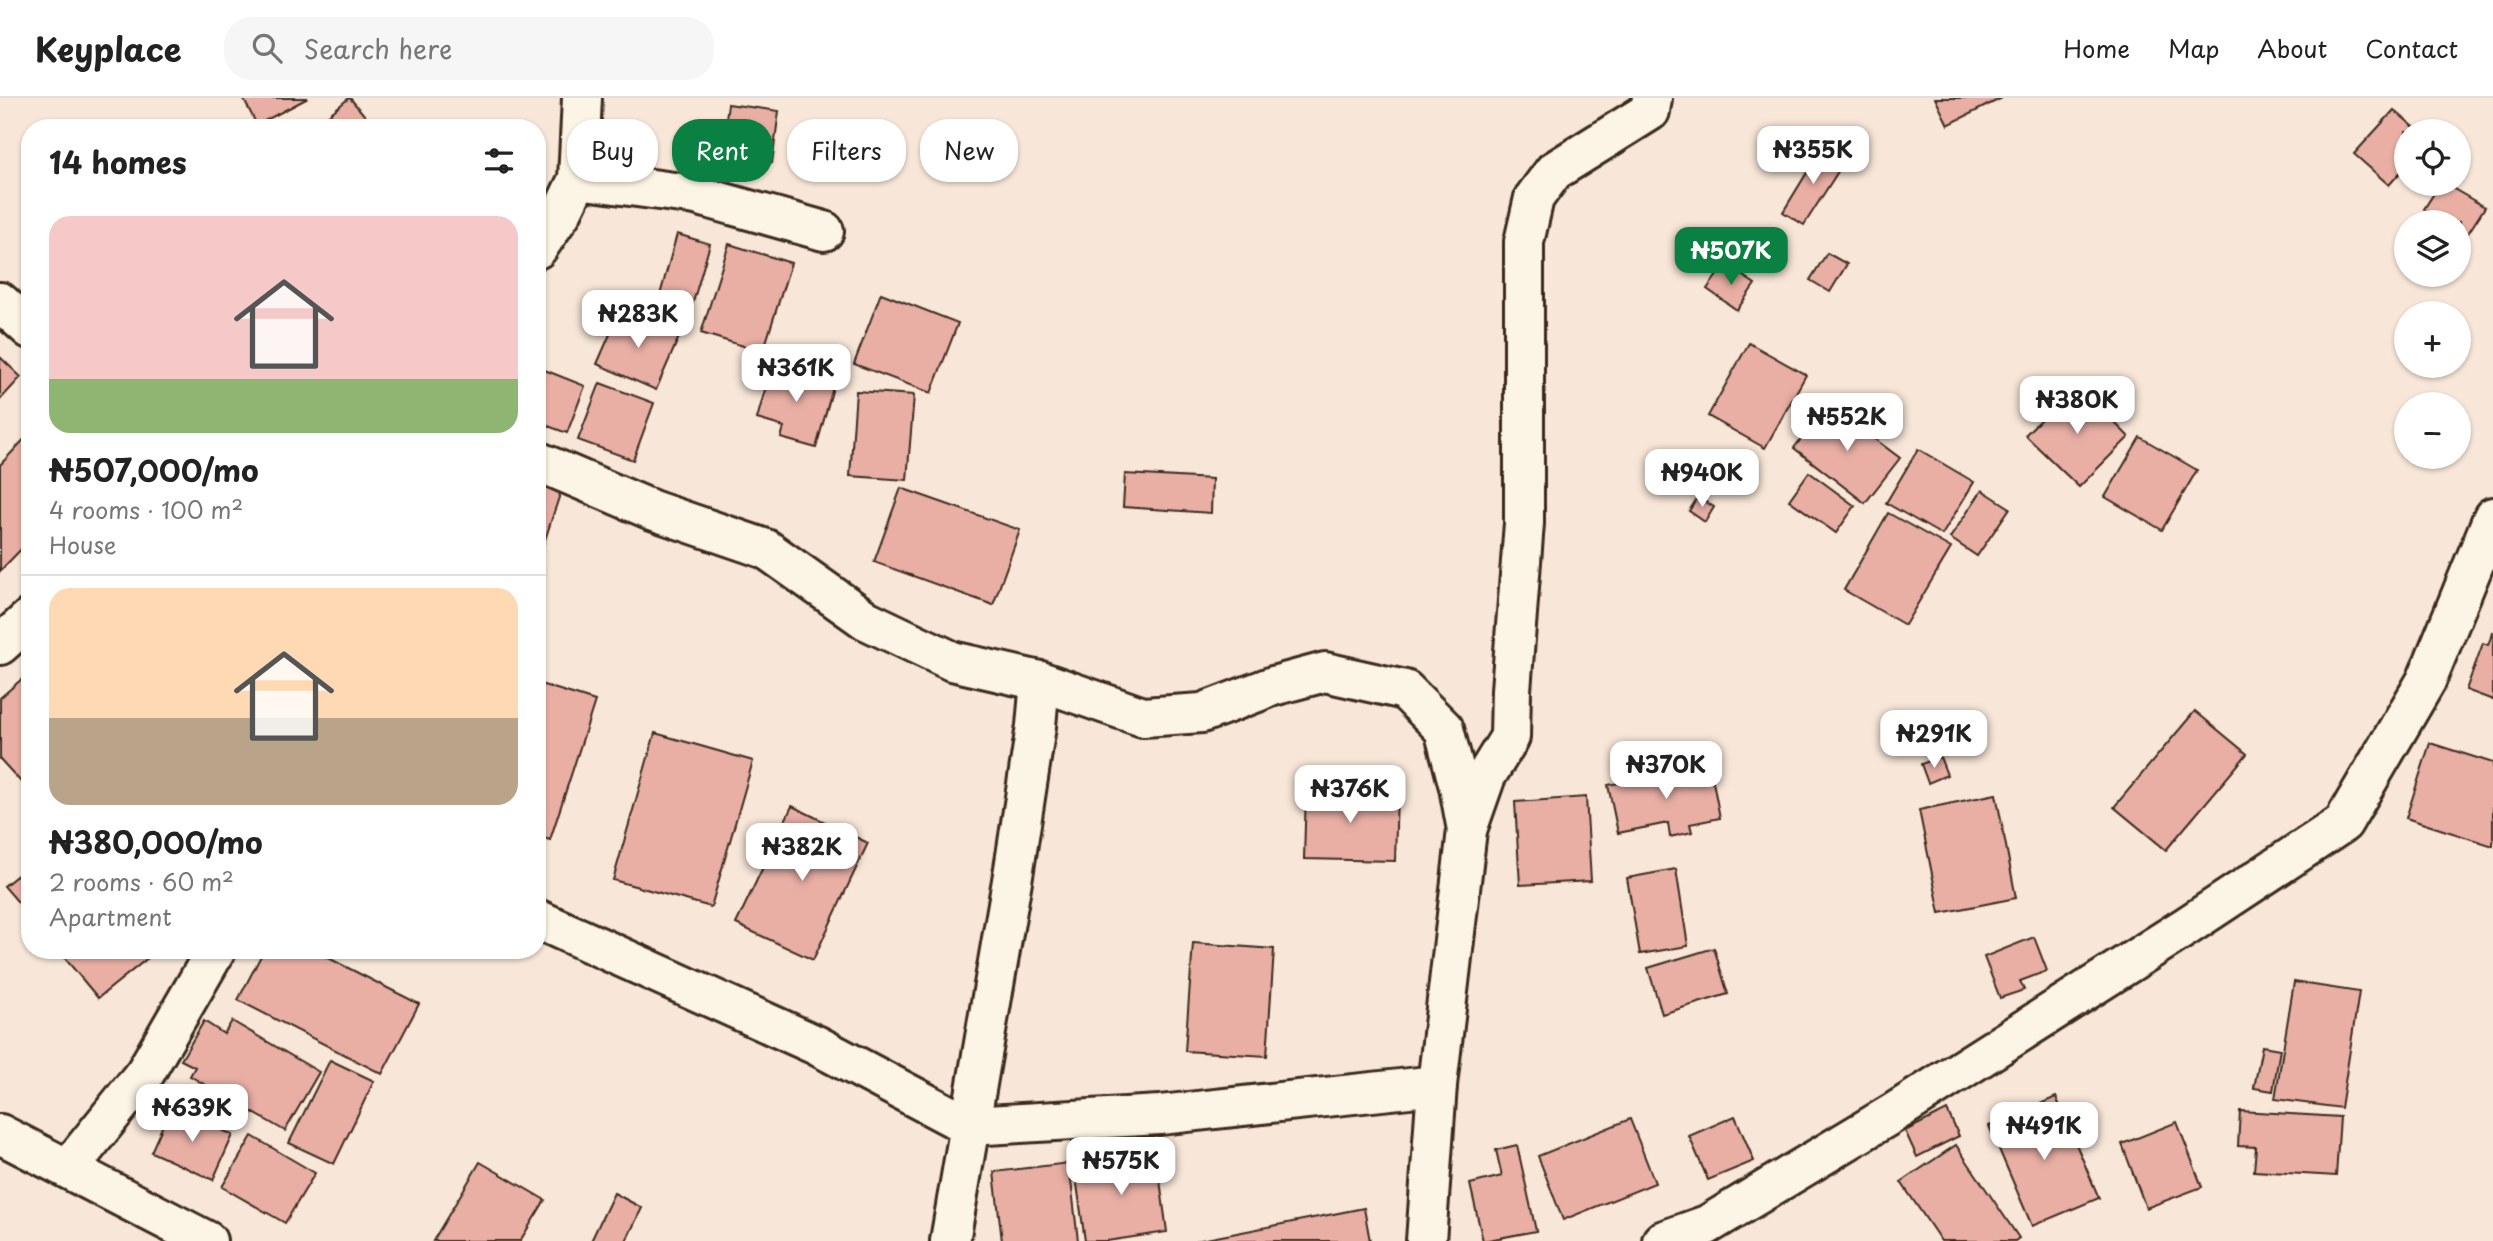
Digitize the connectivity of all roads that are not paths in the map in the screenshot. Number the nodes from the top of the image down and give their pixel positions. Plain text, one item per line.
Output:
1 (582, 98) edge
2 (1651, 98) edge
3 (581, 119) edge
4 (577, 182) edge
5 (600, 182) edge
6 (824, 231) dead end
7 (546, 236) edge
8 (0, 302) edge
9 (21, 322) edge
10 (546, 465) edge
11 (2493, 517) edge
12 (21, 626) edge
13 (0, 646) edge
14 (1040, 681) junction
15 (1467, 831) junction
16 (546, 923) edge
17 (211, 959) edge
18 (1437, 1085) junction
19 (969, 1126) junction
20 (0, 1134) edge
21 (68, 1169) junction
22 (206, 1241) edge
23 (950, 1241) edge
24 (1426, 1241) edge
25 (1662, 1241) edge

1 - 3 street
2 - 15 street
4 - 7 street
5 - 6 street
8 - 9 street
10 - 14 street
11 - 25 street
12 - 13 street
14 - 15 street
14 - 19 street
15 - 18 street
16 - 19 street
17 - 21 street
18 - 19 street
18 - 24 street
19 - 23 street
20 - 21 street
21 - 22 street

